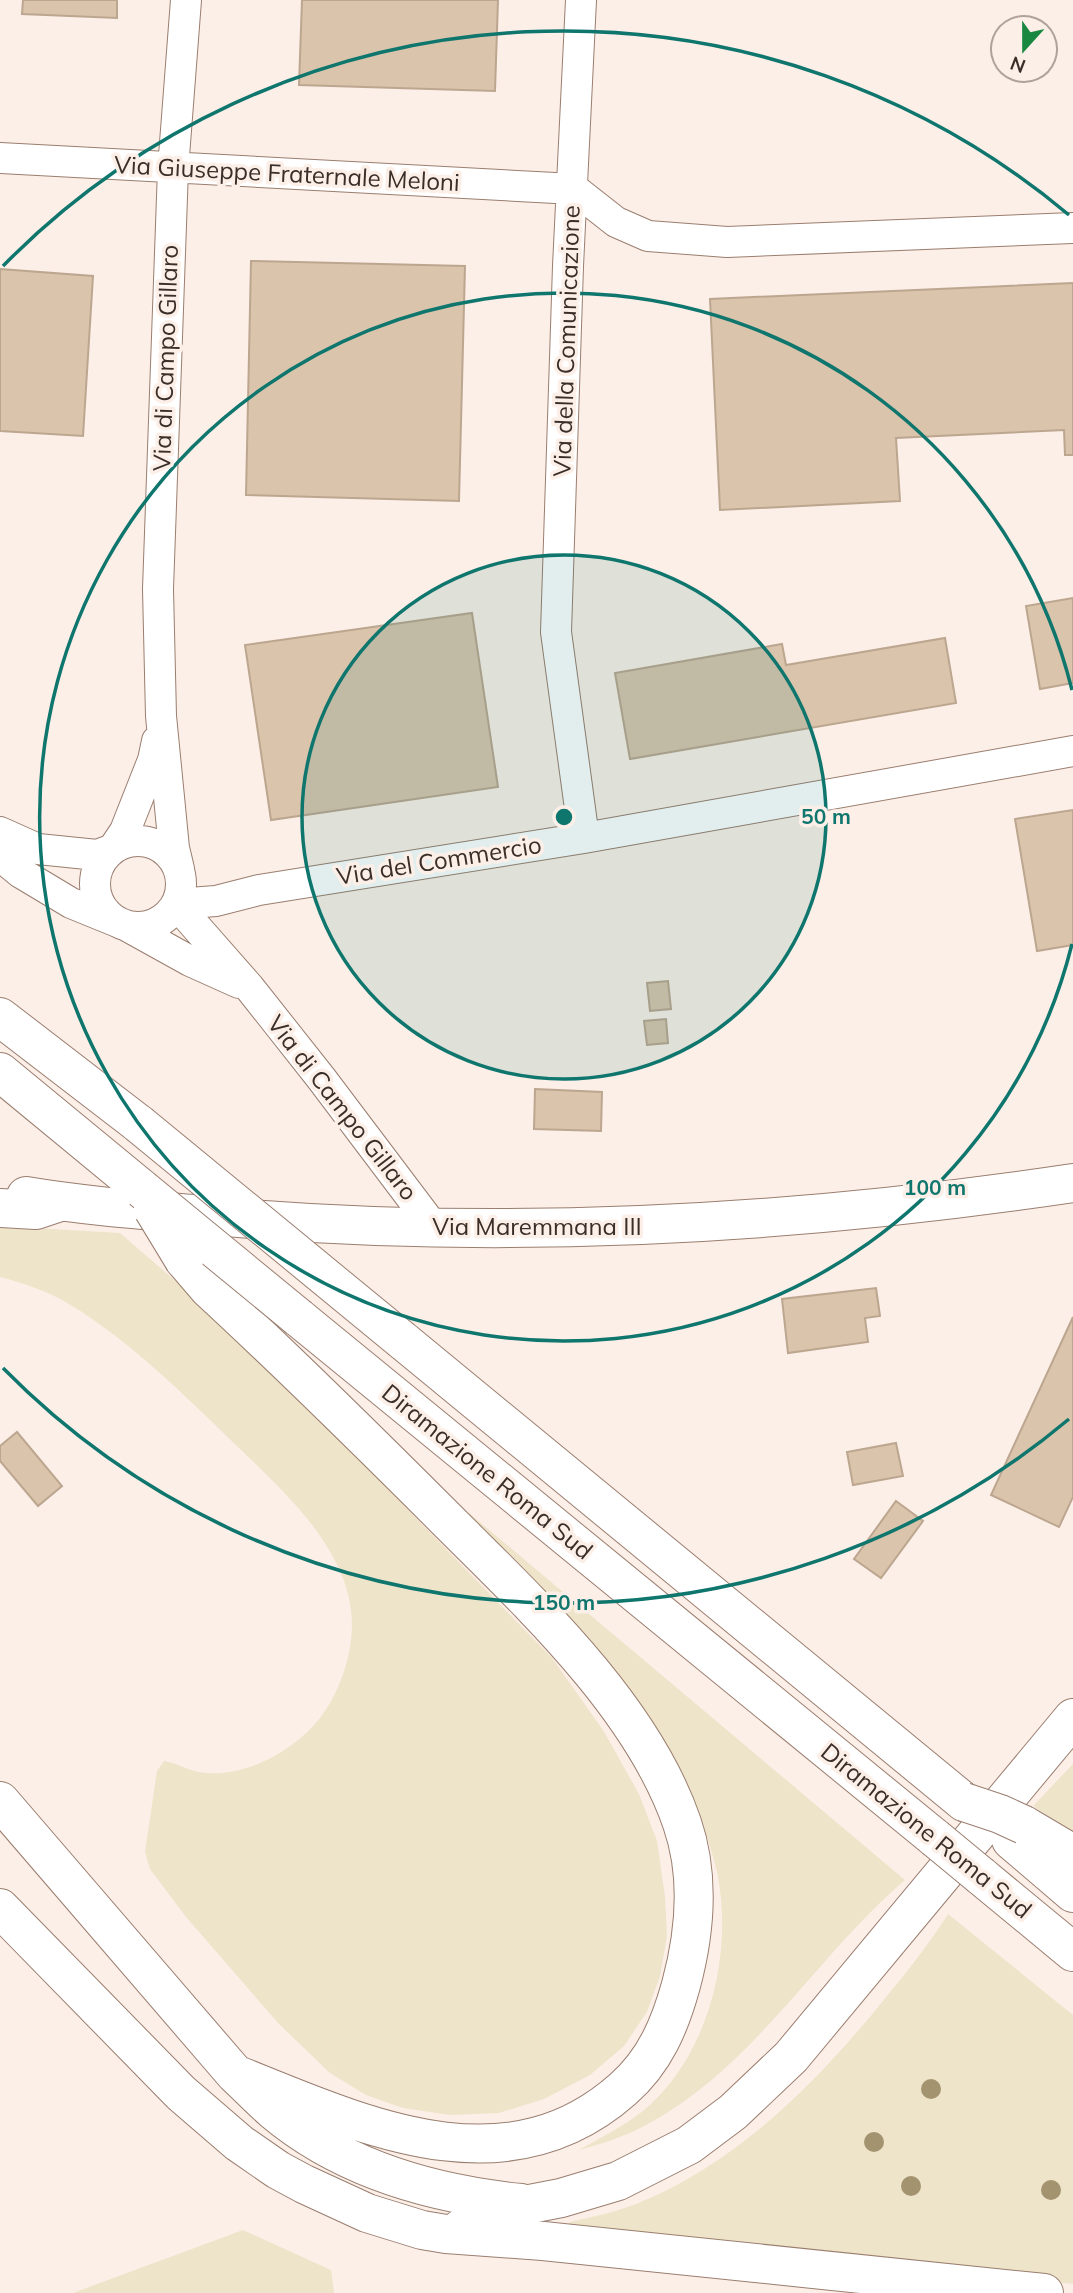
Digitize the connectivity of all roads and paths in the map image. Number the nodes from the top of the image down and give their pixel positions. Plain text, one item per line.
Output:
1 (186, 0) edge
2 (581, 0) edge
3 (0, 158) edge
4 (173, 169) junction
5 (573, 189) junction
6 (1073, 228) edge
7 (161, 716) junction
8 (1073, 751) edge
9 (0, 832) edge
10 (584, 838) junction
11 (113, 849) junction
12 (0, 856) edge
13 (179, 869) junction
14 (259, 890) junction
15 (176, 904) junction
16 (125, 925) junction
17 (249, 987) junction
18 (0, 1017) edge
19 (0, 1072) edge
20 (1073, 1183) edge
21 (142, 1189) junction
22 (0, 1192) edge
23 (60, 1202) junction
24 (0, 1208) edge
25 (435, 1229) junction
26 (1073, 1718) edge
27 (0, 1801) edge
28 (1018, 1833) junction
29 (1073, 1854) edge
30 (1073, 1894) edge
31 (0, 1908) edge
32 (1073, 1952) edge
33 (235, 2074) junction
34 (530, 2204) junction
35 (446, 2234) junction
36 (1044, 2293) edge

1 - 4 street, Via di Campo Gillaro
2 - 5 street
3 - 4 street, Via Giuseppe Fraternale Meloni
4 - 5 street, Via Giuseppe Fraternale Meloni
4 - 7 street, Via di Campo Gillaro
5 - 6 street, Via della Comunicazione
5 - 10 street, Via della Comunicazione
7 - 11 street, Via di Campo Gillaro
7 - 13 street, Via di Campo Gillaro
8 - 10 street, Via del Commercio
9 - 11 street
10 - 14 street, Via del Commercio
11 - 13 street
11 - 16 street
12 - 16 street
13 - 14 street, Via del Commercio
13 - 15 street
14 - 15 street, Via del Commercio
15 - 16 street
15 - 17 street, Via di Campo Gillaro
16 - 17 street
17 - 25 street, Via di Campo Gillaro
18 - 28 main road, Diramazione Roma Sud, bridge
19 - 21 main road, Diramazione Roma Sud
20 - 25 main road, Via Maremmana III
21 - 32 main road, Diramazione Roma Sud, bridge
21 - 33 main road, bridge
22 - 23 main road, Via Maremmana III
23 - 24 main road
23 - 25 main road, Via Maremmana III
26 - 34 main road
27 - 33 main road
28 - 29 main road
28 - 30 main road, Diramazione Roma Sud
31 - 35 main road
33 - 34 main road
34 - 35 main road
35 - 36 main road

